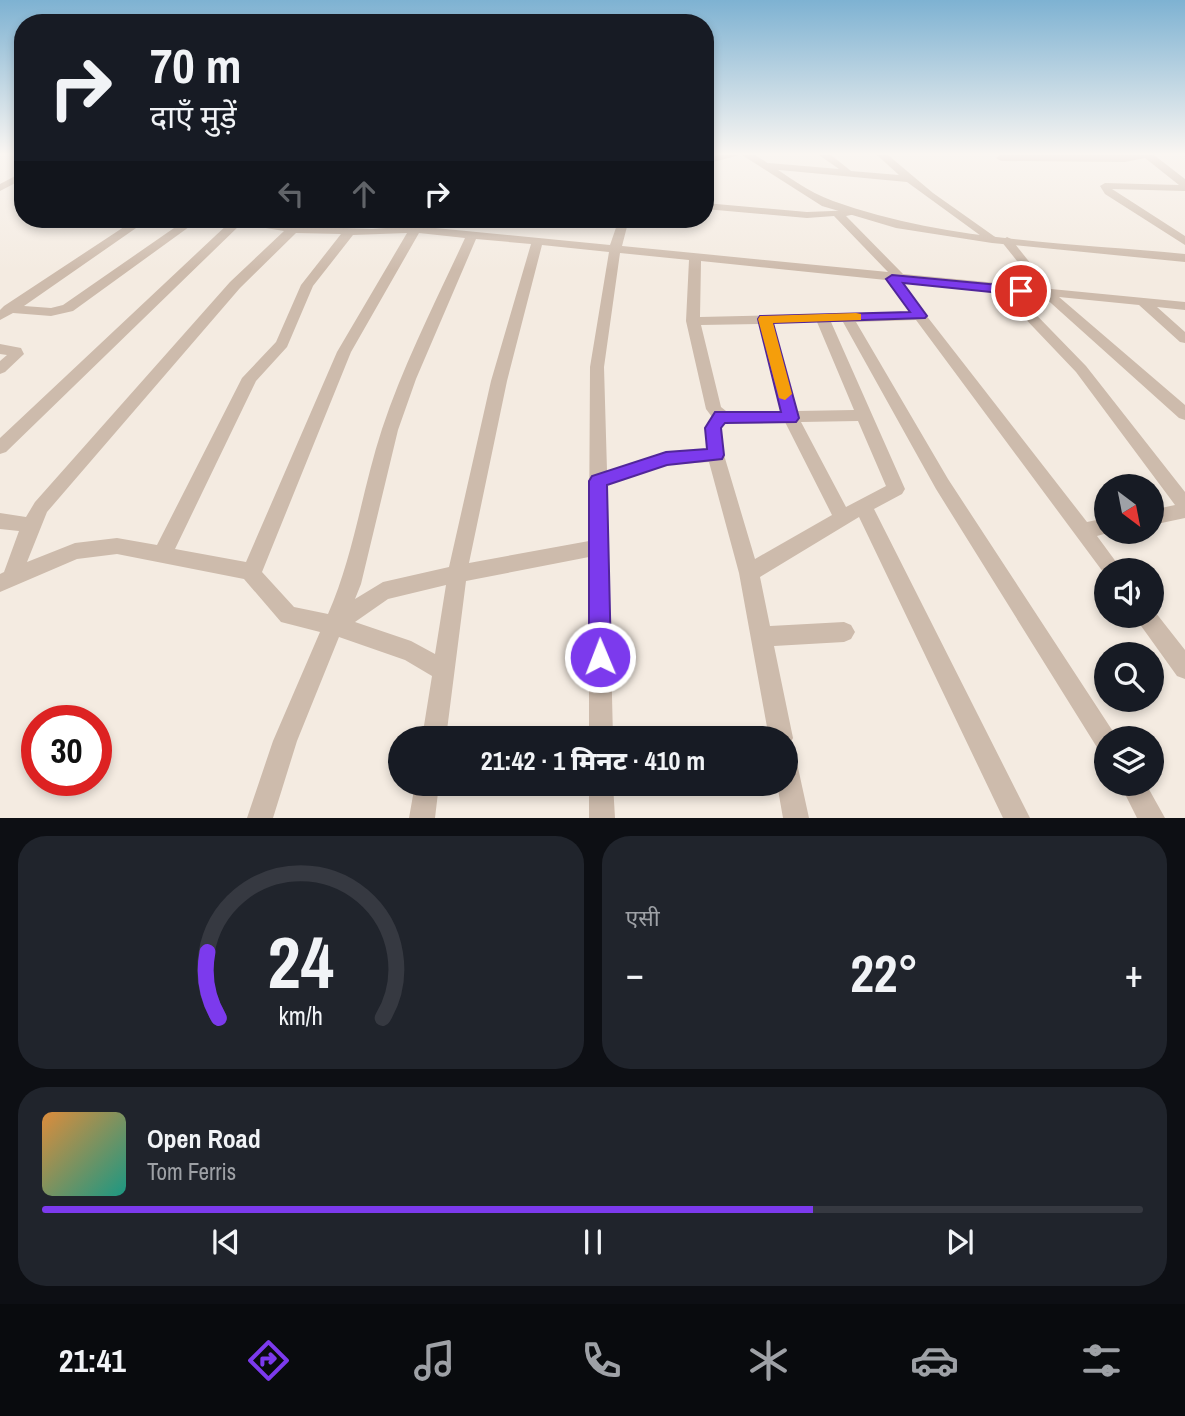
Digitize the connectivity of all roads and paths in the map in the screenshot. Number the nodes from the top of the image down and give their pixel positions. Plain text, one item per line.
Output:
1 (811, 193) edge
2 (929, 193) edge
3 (1111, 193) edge
4 (714, 207) edge
5 (845, 213) junction
6 (131, 228) edge
7 (181, 228) edge
8 (225, 228) edge
9 (286, 228) edge
10 (380, 228) edge
11 (419, 228) edge
12 (440, 228) edge
13 (621, 228) edge
14 (293, 229) junction
15 (350, 231) junction
16 (472, 235) junction
17 (992, 239) junction
18 (1007, 241) junction
19 (537, 242) junction
20 (1185, 242) edge
21 (615, 249) junction
22 (695, 256) junction
23 (1185, 258) edge
24 (897, 279) junction
25 (1004, 290) junction
26 (1047, 294) junction
27 (1143, 302) junction
28 (1185, 306) edge
29 (5, 312) edge
30 (920, 316) junction
31 (847, 317) junction
32 (822, 318) junction
33 (765, 319) junction
34 (693, 321) junction
35 (1185, 339) edge
36 (0, 349) edge
37 (0, 369) edge
38 (1185, 414) edge
39 (862, 415) junction
40 (721, 416) junction
41 (791, 418) junction
42 (0, 448) edge
43 (716, 455) junction
44 (598, 481) junction
45 (863, 506) junction
46 (1185, 508) edge
47 (1164, 514) edge
48 (843, 519) junction
49 (0, 521) edge
50 (31, 525) junction
51 (1094, 528) edge
52 (1082, 531) junction
53 (599, 547) junction
54 (163, 555) junction
55 (1103, 558) edge
56 (252, 572) junction
57 (749, 573) junction
58 (457, 575) junction
59 (6, 580) edge
60 (334, 625) junction
61 (1155, 628) edge
62 (844, 632) dead end
63 (763, 637) junction
64 (1185, 668) edge
65 (444, 671) junction
66 (436, 726) edge
67 (601, 726) edge
68 (779, 726) edge
69 (1096, 726) edge
70 (425, 796) edge
71 (601, 796) edge
72 (792, 796) edge
73 (1139, 796) edge
74 (260, 817) edge
75 (422, 817) edge
76 (601, 817) edge
77 (796, 817) edge
78 (1017, 817) edge
79 (1152, 817) edge

1 - 5 street
2 - 17 street
3 - 20 street
4 - 5 street
5 - 17 street
5 - 24 street
6 - 29 street
7 - 29 street
8 - 42 street
9 - 14 street
10 - 15 street
11 - 56 street
12 - 16 street
13 - 21 street
14 - 15 street
14 - 50 street
15 - 54 street
16 - 19 street
16 - 60 street
17 - 18 street
18 - 23 street
18 - 26 street
19 - 21 street
19 - 58 street
21 - 22 street
21 - 44 street
22 - 24 street
22 - 34 street
24 - 25 street
24 - 30 street
25 - 26 street
25 - 46 street
26 - 27 street
26 - 38 street
27 - 28 street
27 - 35 street
30 - 31 street
30 - 52 street
31 - 32 street
31 - 69 street
32 - 33 street
32 - 39 street
33 - 34 street
33 - 41 street
34 - 40 street
36 - 37 street
39 - 41 street
39 - 45 street
40 - 41 street
40 - 43 street
41 - 48 street
43 - 44 street
43 - 57 street
44 - 53 street
45 - 48 street
45 - 78 street
46 - 47 street
48 - 57 street
49 - 50 street
50 - 59 street
51 - 52 street
52 - 55 street
53 - 58 street
53 - 67 street
54 - 56 street
54 - 59 street
56 - 60 street
57 - 63 street
58 - 60 street
58 - 65 street
60 - 65 street
60 - 74 street
61 - 64 street
62 - 63 street
63 - 68 street
65 - 66 street
70 - 75 street
71 - 76 street
72 - 77 street
73 - 79 street

